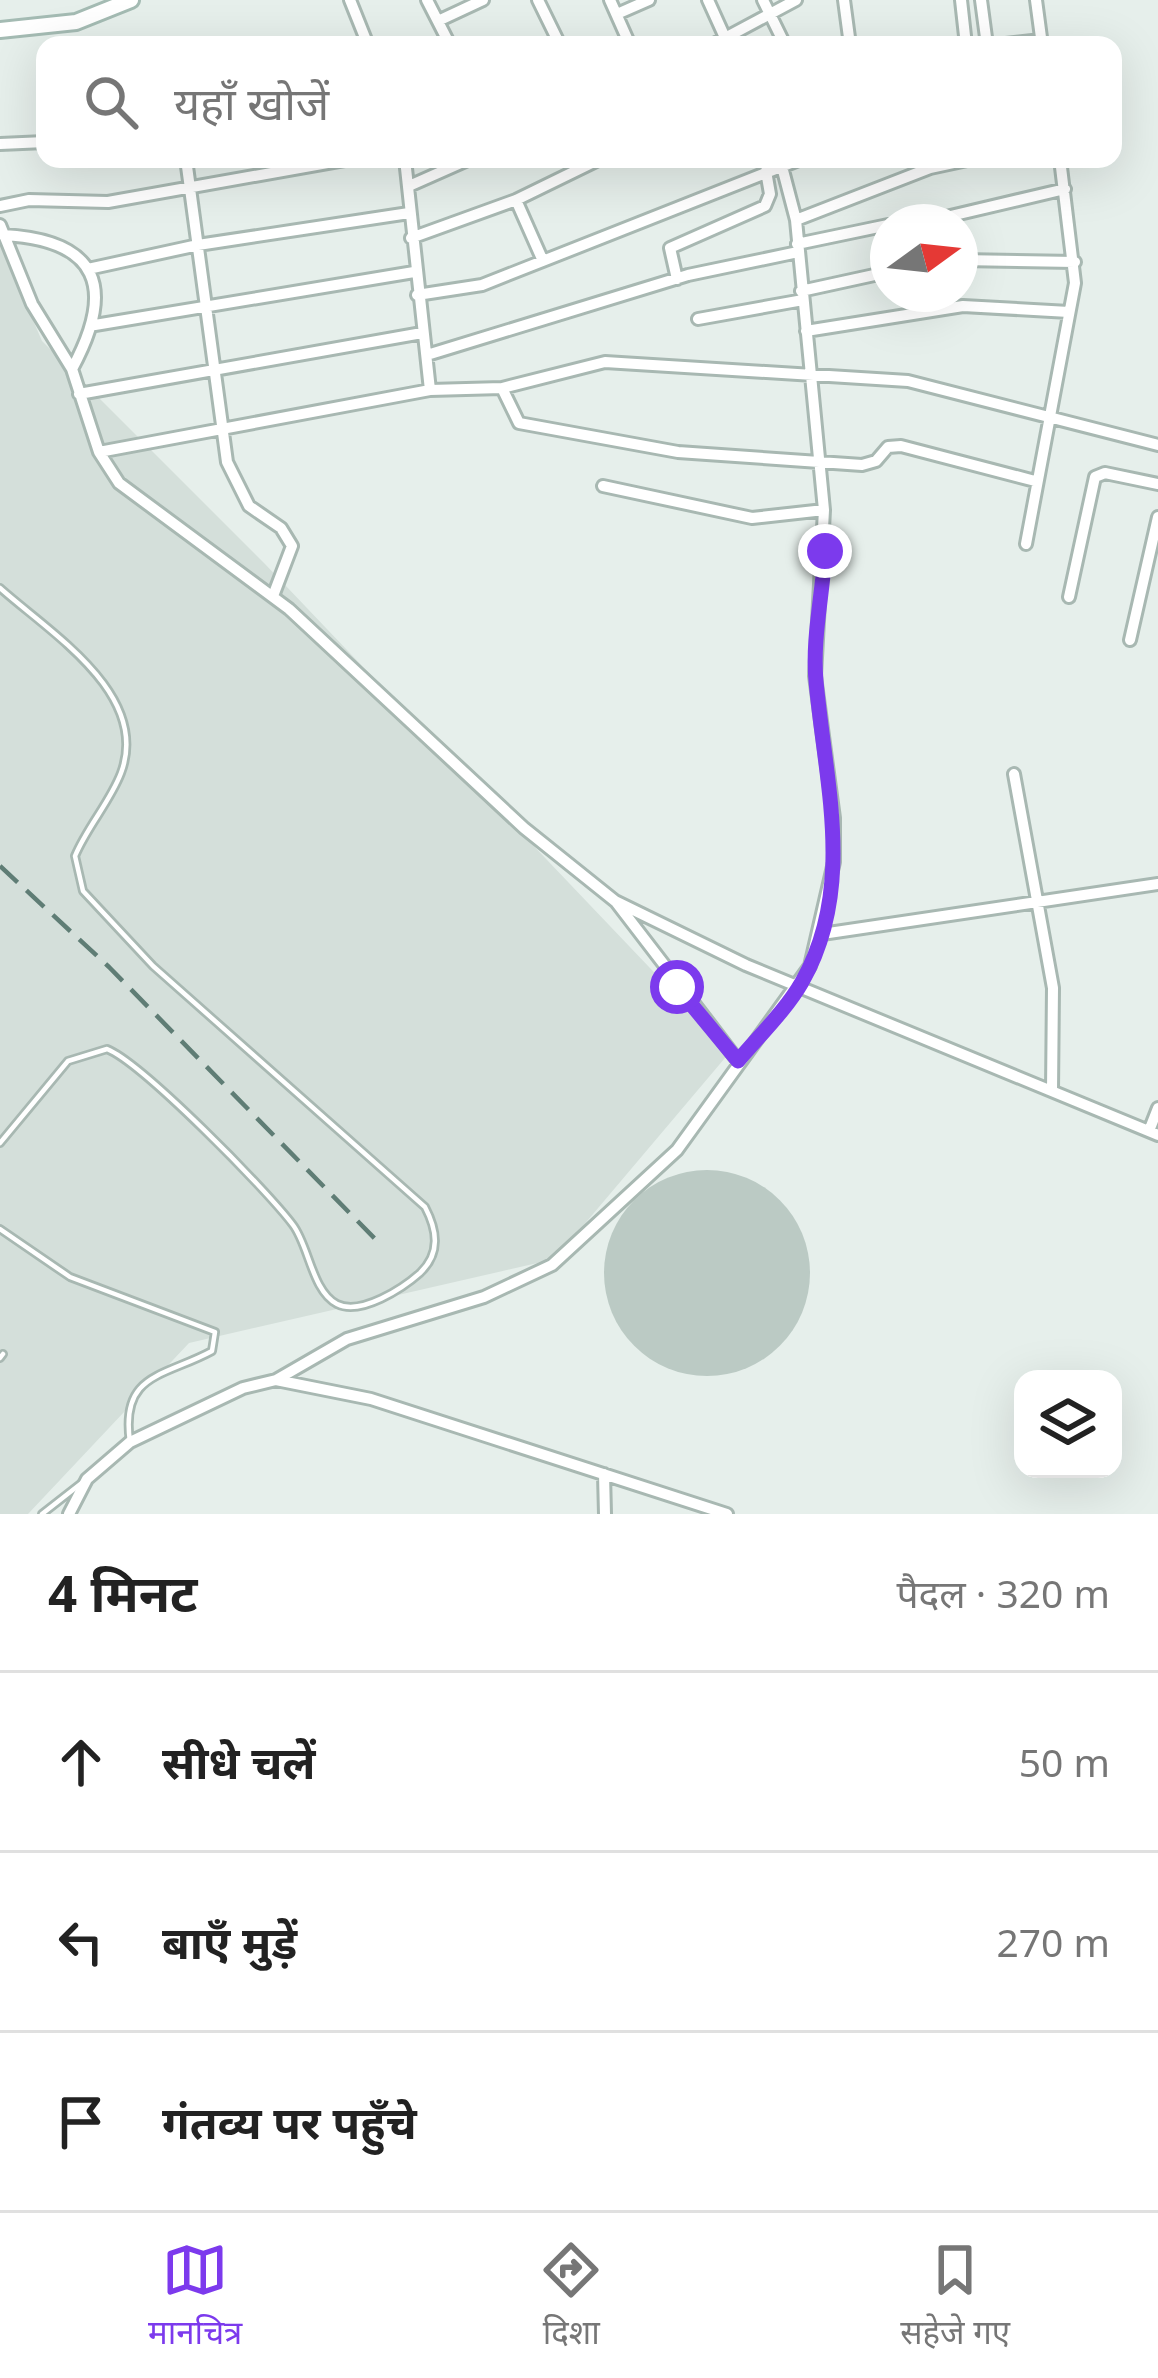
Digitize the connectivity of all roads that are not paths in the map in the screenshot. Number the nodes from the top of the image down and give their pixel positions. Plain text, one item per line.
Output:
1 (131, 0) edge
2 (351, 0) edge
3 (427, 0) edge
4 (483, 0) edge
5 (538, 0) edge
6 (610, 0) edge
7 (649, 0) edge
8 (709, 0) edge
9 (763, 0) edge
10 (796, 0) edge
11 (844, 0) edge
12 (961, 0) edge
13 (981, 0) edge
14 (1036, 0) edge
15 (111, 4) edge
16 (616, 14) junction
17 (770, 14) junction
18 (438, 20) junction
19 (0, 30) edge
20 (365, 36) edge
21 (446, 36) edge
22 (556, 36) edge
23 (626, 36) edge
24 (724, 36) edge
25 (736, 36) edge
26 (781, 36) edge
27 (849, 36) edge
28 (965, 36) edge
29 (986, 36) edge
30 (1041, 36) edge
31 (36, 142) edge
32 (0, 144) edge
33 (187, 168) edge
34 (296, 168) edge
35 (406, 168) edge
36 (450, 168) edge
37 (578, 168) edge
38 (771, 168) edge
39 (783, 168) edge
40 (930, 168) edge
41 (1061, 168) edge
42 (766, 171) junction
43 (189, 186) junction
44 (409, 186) junction
45 (1064, 189) junction
46 (516, 200) junction
47 (0, 206) edge
48 (978, 210) edge
49 (409, 213) junction
50 (796, 220) junction
51 (1, 230) edge
52 (870, 230) edge
53 (411, 238) junction
54 (197, 245) junction
55 (797, 248) junction
56 (978, 260) edge
57 (544, 261) junction
58 (1075, 262) junction
59 (88, 269) junction
60 (414, 272) junction
61 (870, 277) edge
62 (677, 279) junction
63 (417, 295) junction
64 (802, 296) junction
65 (203, 304) junction
66 (1069, 312) junction
67 (698, 319) dead end
68 (94, 325) junction
69 (806, 331) junction
70 (422, 333) junction
71 (427, 355) junction
72 (212, 367) junction
73 (72, 369) junction
74 (813, 375) junction
75 (502, 388) junction
76 (430, 390) junction
77 (79, 394) junction
78 (1046, 419) junction
79 (220, 427) junction
80 (1158, 445) edge
81 (99, 452) junction
82 (821, 460) junction
83 (1035, 481) junction
84 (1158, 484) edge
85 (603, 486) dead end
86 (824, 510) junction
87 (1158, 517) edge
88 (1026, 544) dead end
89 (0, 588) edge
90 (273, 596) junction
91 (1069, 597) dead end
92 (1130, 640) dead end
93 (1014, 774) dead end
94 (1158, 884) edge
95 (615, 901) junction
96 (1036, 903) junction
97 (822, 934) junction
98 (800, 987) junction
99 (738, 1061) junction
100 (1052, 1091) junction
101 (1158, 1108) edge
102 (1153, 1133) edge
103 (0, 1143) edge
104 (0, 1229) edge
105 (276, 1381) junction
106 (130, 1442) junction
107 (604, 1474) junction
108 (87, 1479) junction
109 (42, 1514) edge
110 (69, 1514) edge
111 (605, 1514) edge
112 (727, 1514) edge

1 - 15 street
2 - 20 street
3 - 18 street
4 - 18 street
5 - 22 street
6 - 16 street
7 - 16 street
8 - 24 street
9 - 17 street
10 - 17 street
11 - 27 street
12 - 28 street
13 - 29 street
14 - 30 street
15 - 19 street
16 - 23 street
17 - 25 street
17 - 26 street
18 - 21 street
31 - 32 street
33 - 43 street
34 - 43 street
35 - 44 street
36 - 44 street
37 - 46 street
38 - 42 street
39 - 50 street
40 - 50 street
41 - 45 street
42 - 57 street
42 - 62 street
43 - 47 street
43 - 54 street
44 - 49 street
45 - 48 street
45 - 58 street
46 - 53 street
46 - 57 street
49 - 53 street
49 - 54 street
50 - 55 street
51 - 59 street
51 - 73 street
52 - 55 street
53 - 60 street
54 - 59 street
54 - 65 street
55 - 62 street
55 - 64 street
56 - 58 street
57 - 63 street
58 - 66 street
59 - 68 street
60 - 63 street
60 - 65 street
61 - 64 street
62 - 71 street
63 - 70 street
64 - 67 street
64 - 69 street
65 - 68 street
65 - 72 street
66 - 69 street
66 - 78 street
68 - 73 street
69 - 74 street
70 - 71 street
70 - 72 street
71 - 76 street
72 - 77 street
72 - 79 street
73 - 77 street
74 - 75 street
74 - 78 street
74 - 82 street
75 - 76 street
75 - 82 street
76 - 79 street
77 - 81 street
78 - 80 street
78 - 83 street
79 - 81 street
79 - 90 street
81 - 90 street
82 - 83 street
82 - 86 street
83 - 88 street
84 - 91 street
85 - 86 street
86 - 97 street
87 - 92 street
89 - 103 lane
90 - 95 street
93 - 96 street
94 - 96 street
95 - 98 street
95 - 99 street
96 - 97 street
96 - 100 street
97 - 98 street
98 - 99 street
98 - 100 street
99 - 105 street
100 - 102 street
101 - 102 street
104 - 106 lane
105 - 106 street
105 - 107 street
106 - 108 street
107 - 111 street
107 - 112 street
108 - 109 lane
108 - 110 street

